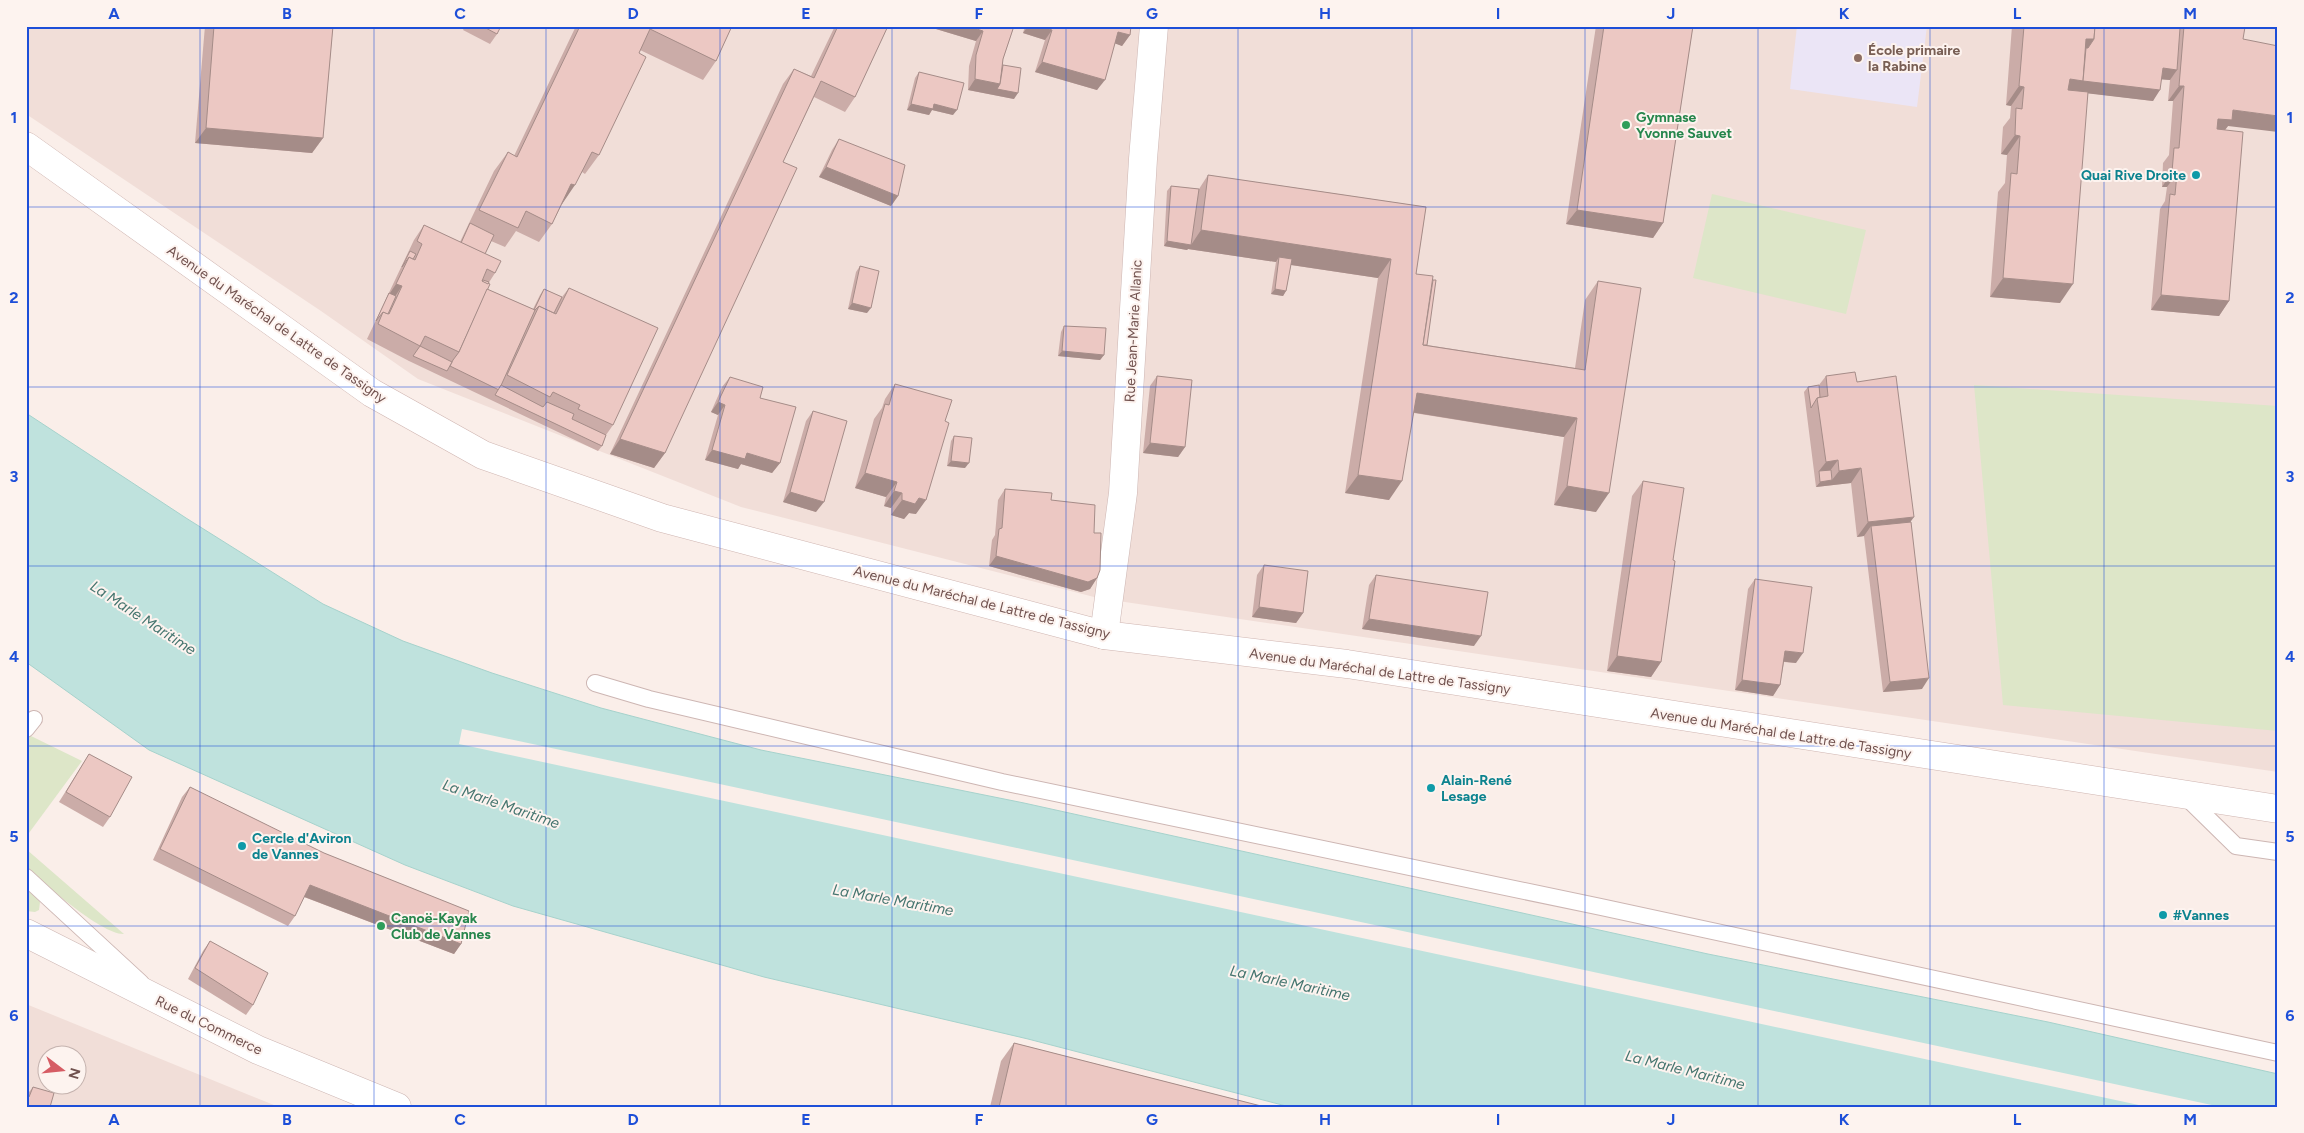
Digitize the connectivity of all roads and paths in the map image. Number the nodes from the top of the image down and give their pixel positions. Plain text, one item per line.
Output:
1 (1154, 26) edge
2 (26, 146) edge
3 (1104, 635) junction
4 (595, 683) dead end
5 (2184, 795) junction
6 (2278, 809) edge
7 (2278, 852) edge
8 (26, 877) edge
9 (26, 933) edge
10 (162, 1001) junction
11 (2278, 1053) edge
12 (397, 1107) edge

1 - 3 main road, Rue Jean-Marie Allanic
2 - 3 main road, Avenue du Maréchal de Lattre de Tassigny
3 - 5 main road, Avenue du Maréchal de Lattre de Tassigny
4 - 11 lane
5 - 6 main road, Avenue du Maréchal de Lattre de Tassigny
5 - 7 lane
8 - 10 lane
9 - 10 main road, Rue du Commerce
10 - 12 main road, Rue du Commerce

